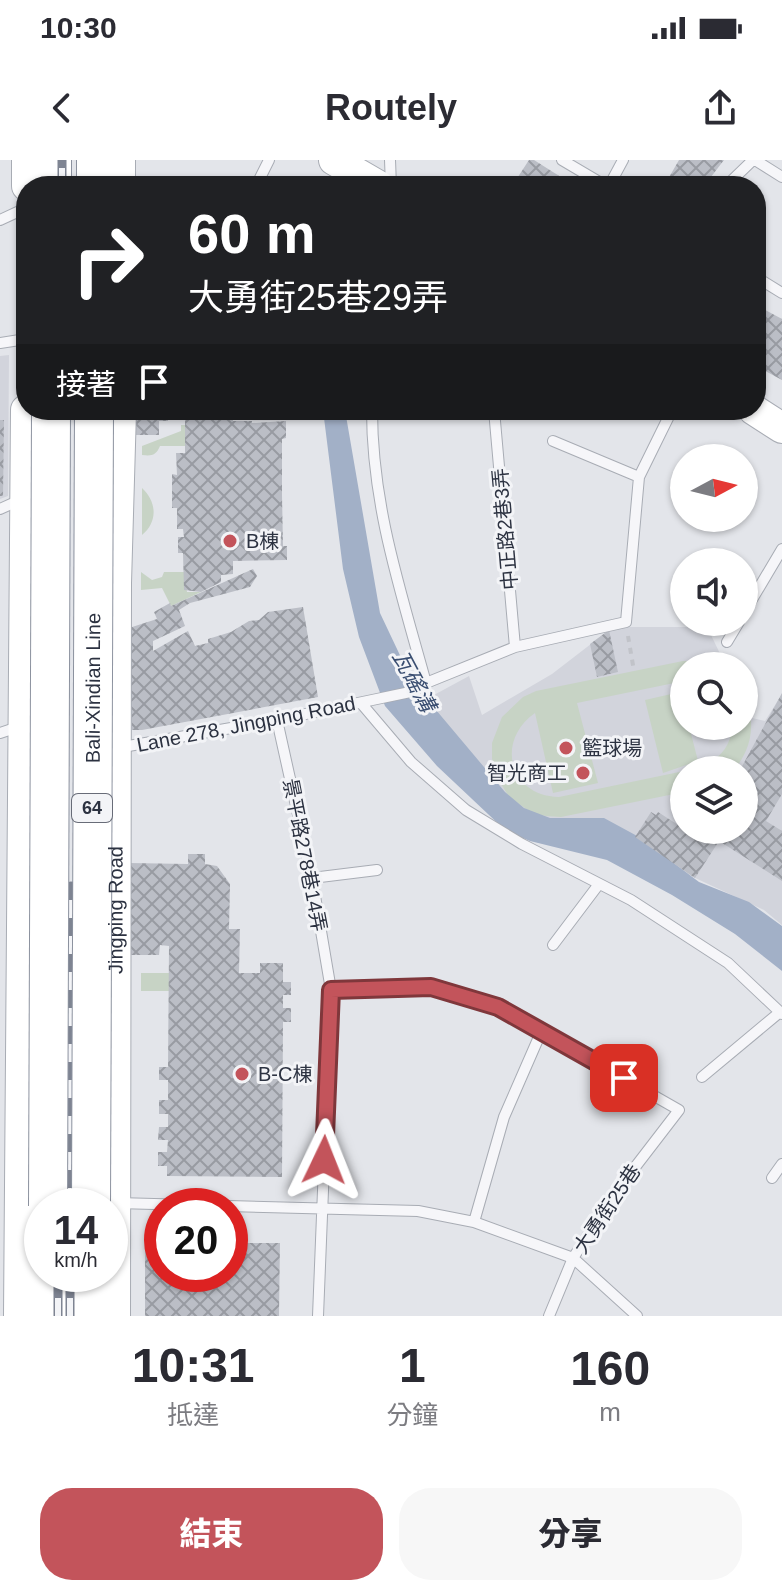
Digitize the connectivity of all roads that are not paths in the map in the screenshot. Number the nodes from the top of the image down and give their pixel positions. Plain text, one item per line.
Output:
1 (334, 160) edge
2 (562, 160) edge
3 (754, 160) edge
4 (375, 176) edge
5 (590, 176) edge
6 (737, 176) edge
7 (782, 177) edge
8 (25, 420) edge
9 (51, 420) edge
10 (94, 420) edge
11 (121, 420) edge
12 (372, 420) edge
13 (495, 420) edge
14 (667, 420) edge
15 (553, 441) dead end
16 (639, 477) junction
17 (13, 503) edge
18 (782, 549) edge
19 (758, 589) edge
20 (731, 636) edge
21 (727, 642) dead end
22 (515, 647) junction
23 (426, 683) junction
24 (361, 703) junction
25 (277, 720) junction
26 (13, 729) edge
27 (55, 733) dead end
28 (85, 741) dead end
29 (115, 749) junction
30 (377, 870) dead end
31 (312, 878) junction
32 (599, 884) junction
33 (553, 945) dead end
34 (331, 990) junction
35 (781, 1013) edge
36 (542, 1030) junction
37 (702, 1077) dead end
38 (782, 1164) edge
39 (772, 1178) dead end
40 (48, 1188) edge
41 (103, 1188) edge
42 (103, 1188) edge
43 (128, 1204) edge
44 (322, 1208) junction
45 (474, 1222) junction
46 (573, 1258) junction
47 (48, 1292) edge
48 (91, 1292) edge
49 (112, 1292) edge
50 (19, 1316) edge
51 (48, 1316) edge
52 (91, 1316) edge
53 (115, 1316) edge
54 (318, 1316) edge
55 (549, 1316) edge
56 (637, 1316) edge

1 - 4 main road
2 - 5 lane
3 - 6 lane
3 - 7 lane
8 - 17 main road
9 - 40 highway, Bali-Xindian Line / 64, bridge
10 - 41 highway, Bali-Xindian Line / 64, bridge
11 - 29 main road, Jingping Road
12 - 23 lane
13 - 22 lane, 中正路2巷3弄
14 - 16 lane
15 - 16 lane
16 - 22 lane
17 - 26 main road
18 - 19 lane
20 - 21 lane
22 - 23 lane
23 - 24 lane, Lane 278, Jingping Road
24 - 25 lane, Lane 278, Jingping Road
24 - 32 lane
25 - 29 lane, Lane 278, Jingping Road
25 - 31 lane, 景平路278巷14弄
26 - 27 lane
26 - 50 main road
28 - 29 lane
29 - 42 main road, Jingping Road
30 - 31 lane
31 - 34 lane, 景平路278巷14弄
32 - 33 lane
32 - 35 lane
34 - 36 lane
34 - 44 lane, 景平路278巷14弄
35 - 37 lane
36 - 45 lane
36 - 46 lane, 大勇街25巷
38 - 39 lane
43 - 44 lane
44 - 45 lane
44 - 54 lane, 景平路278巷14弄
45 - 46 lane
46 - 55 lane, 大勇街25巷
46 - 56 lane
47 - 51 highway
48 - 52 highway
49 - 53 main road, Jingping Road

